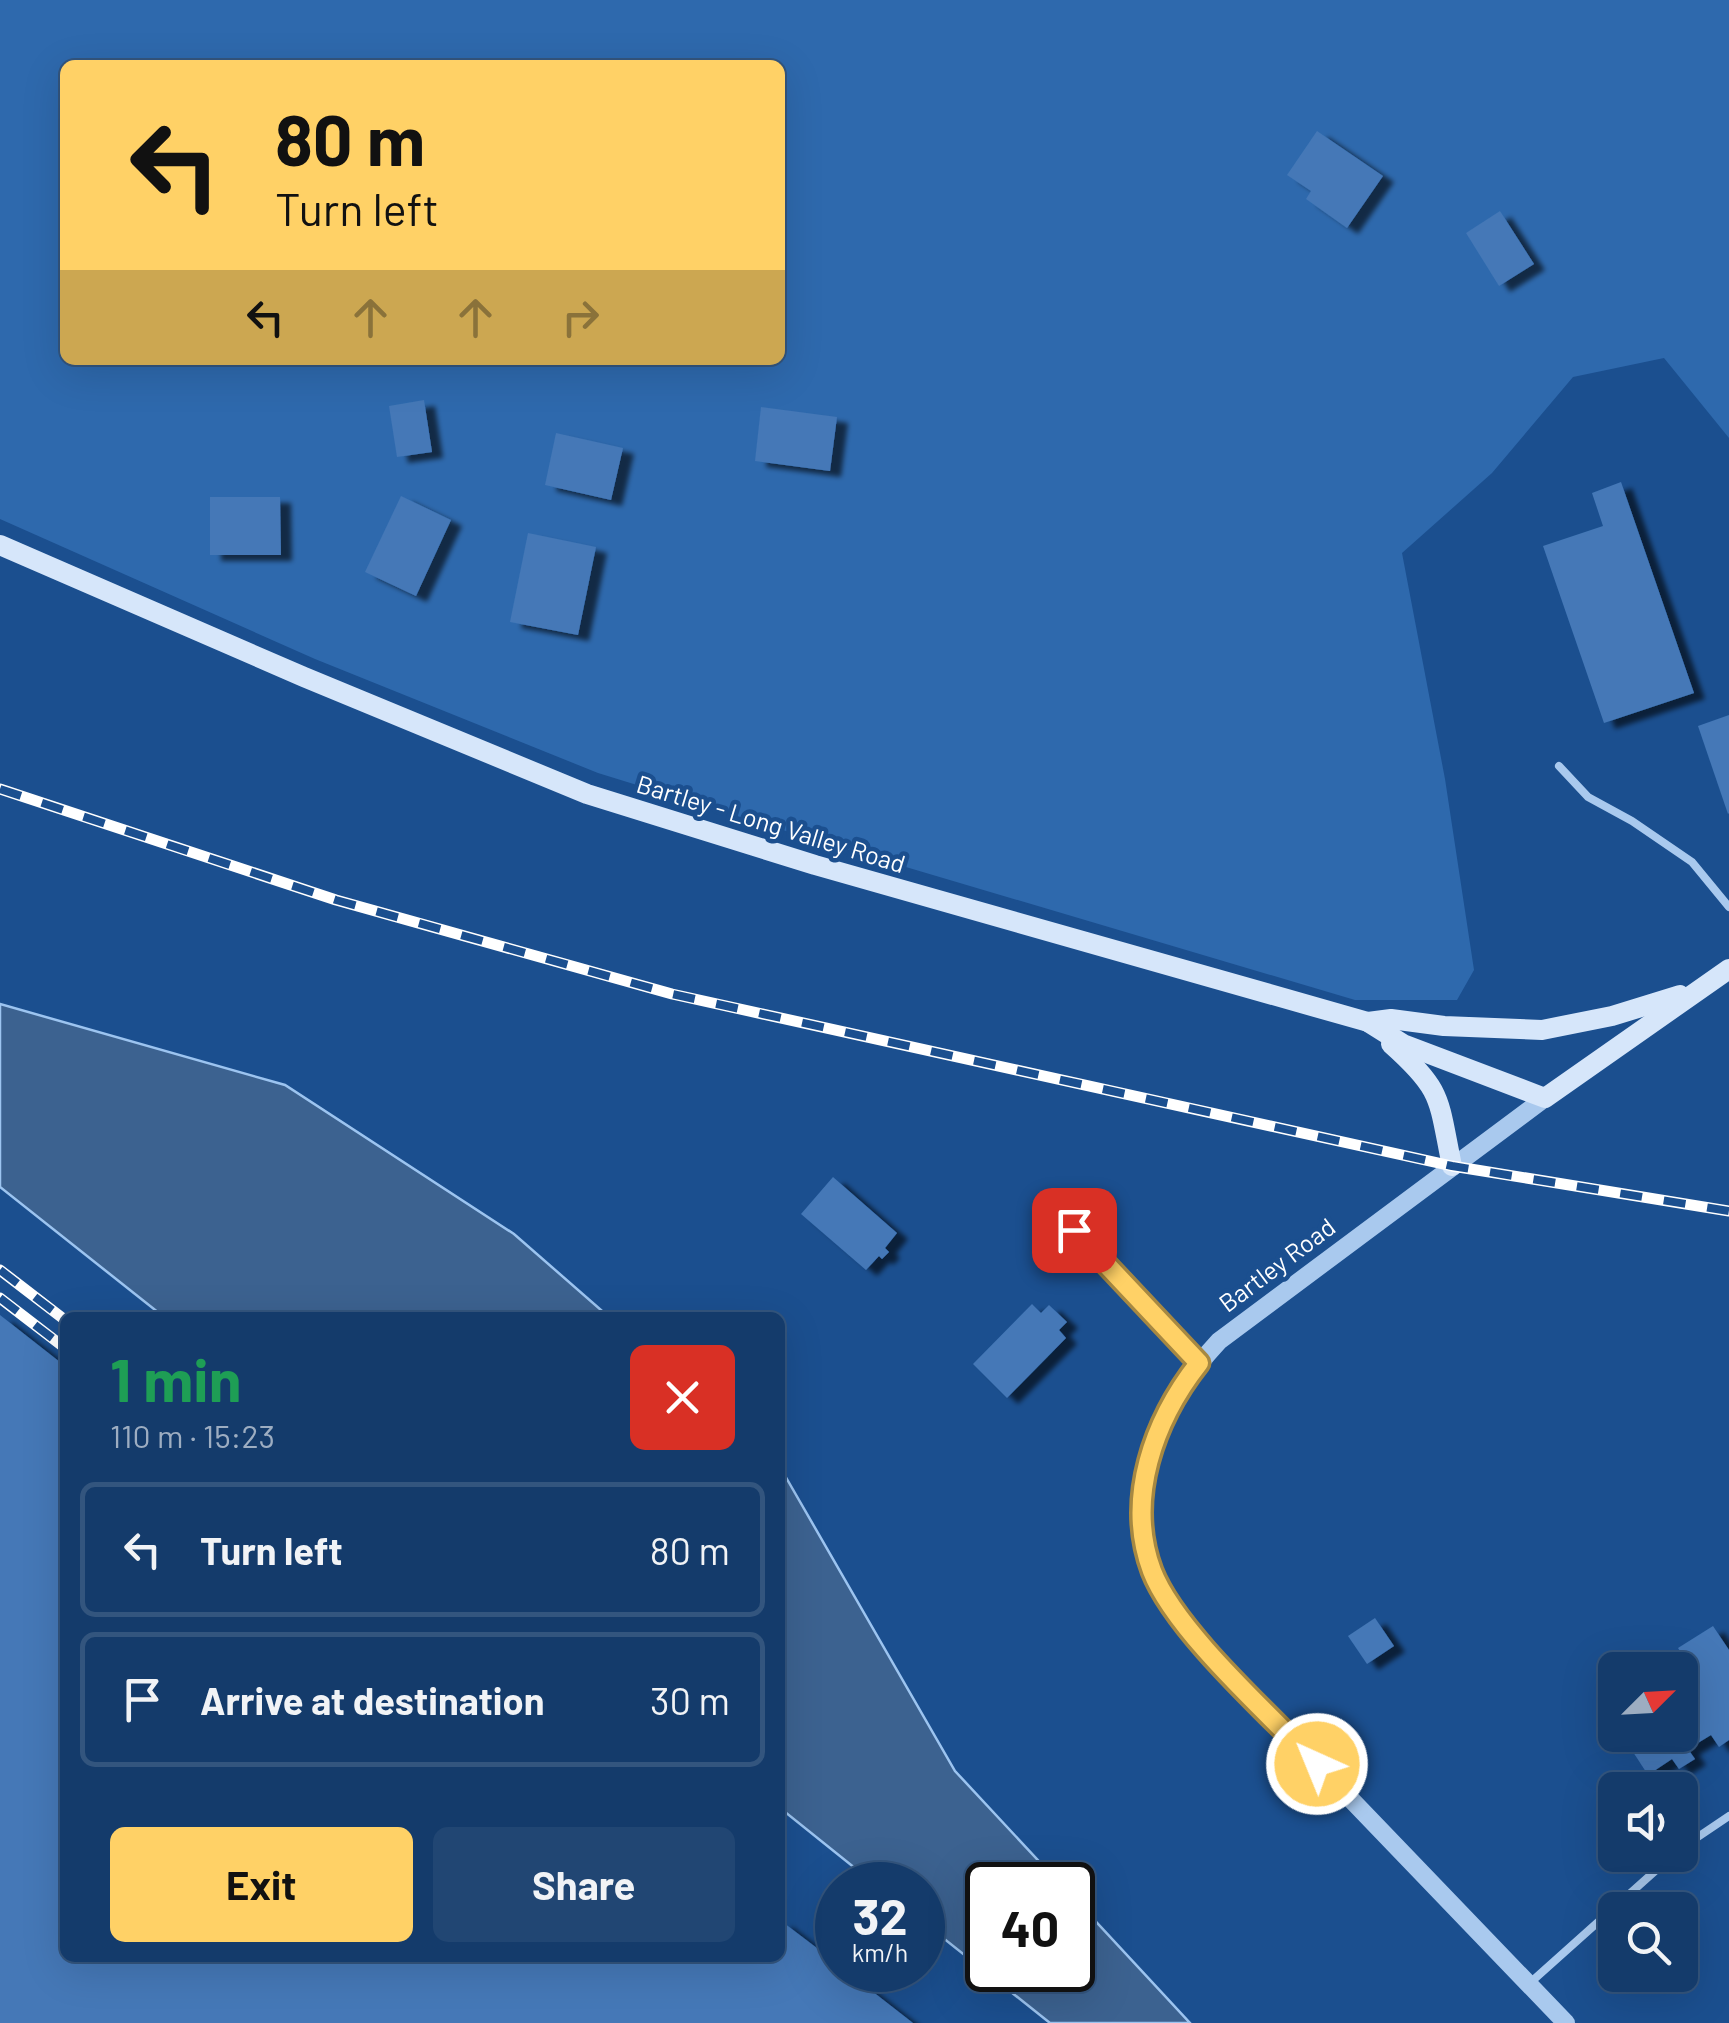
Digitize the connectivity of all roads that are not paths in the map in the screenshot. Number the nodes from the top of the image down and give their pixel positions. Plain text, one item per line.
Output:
1 (0, 545) edge
2 (1560, 766) dead end
3 (1729, 907) edge
4 (1729, 969) edge
5 (1698, 990) junction
6 (1368, 1022) junction
7 (1546, 1098) junction
8 (1452, 1166) junction
9 (1074, 1230) dead end
10 (1199, 1363) junction
11 (1729, 1816) edge
12 (1698, 1837) edge
13 (1654, 1872) edge
14 (1528, 1985) junction
15 (1566, 2023) edge

1 - 6 main road, Bartley - Long Valley Road
2 - 3 lane
4 - 5 main road, Bartley Road
5 - 6 main road
5 - 7 main road, Bartley Road
6 - 7 main road, Bartley - Long Valley Road
6 - 8 main road
7 - 8 street, Bartley Road
8 - 10 street, Bartley Road
9 - 10 lane
10 - 14 street, Bartley Road
11 - 12 lane
13 - 14 lane
14 - 15 street, Bartley Road

